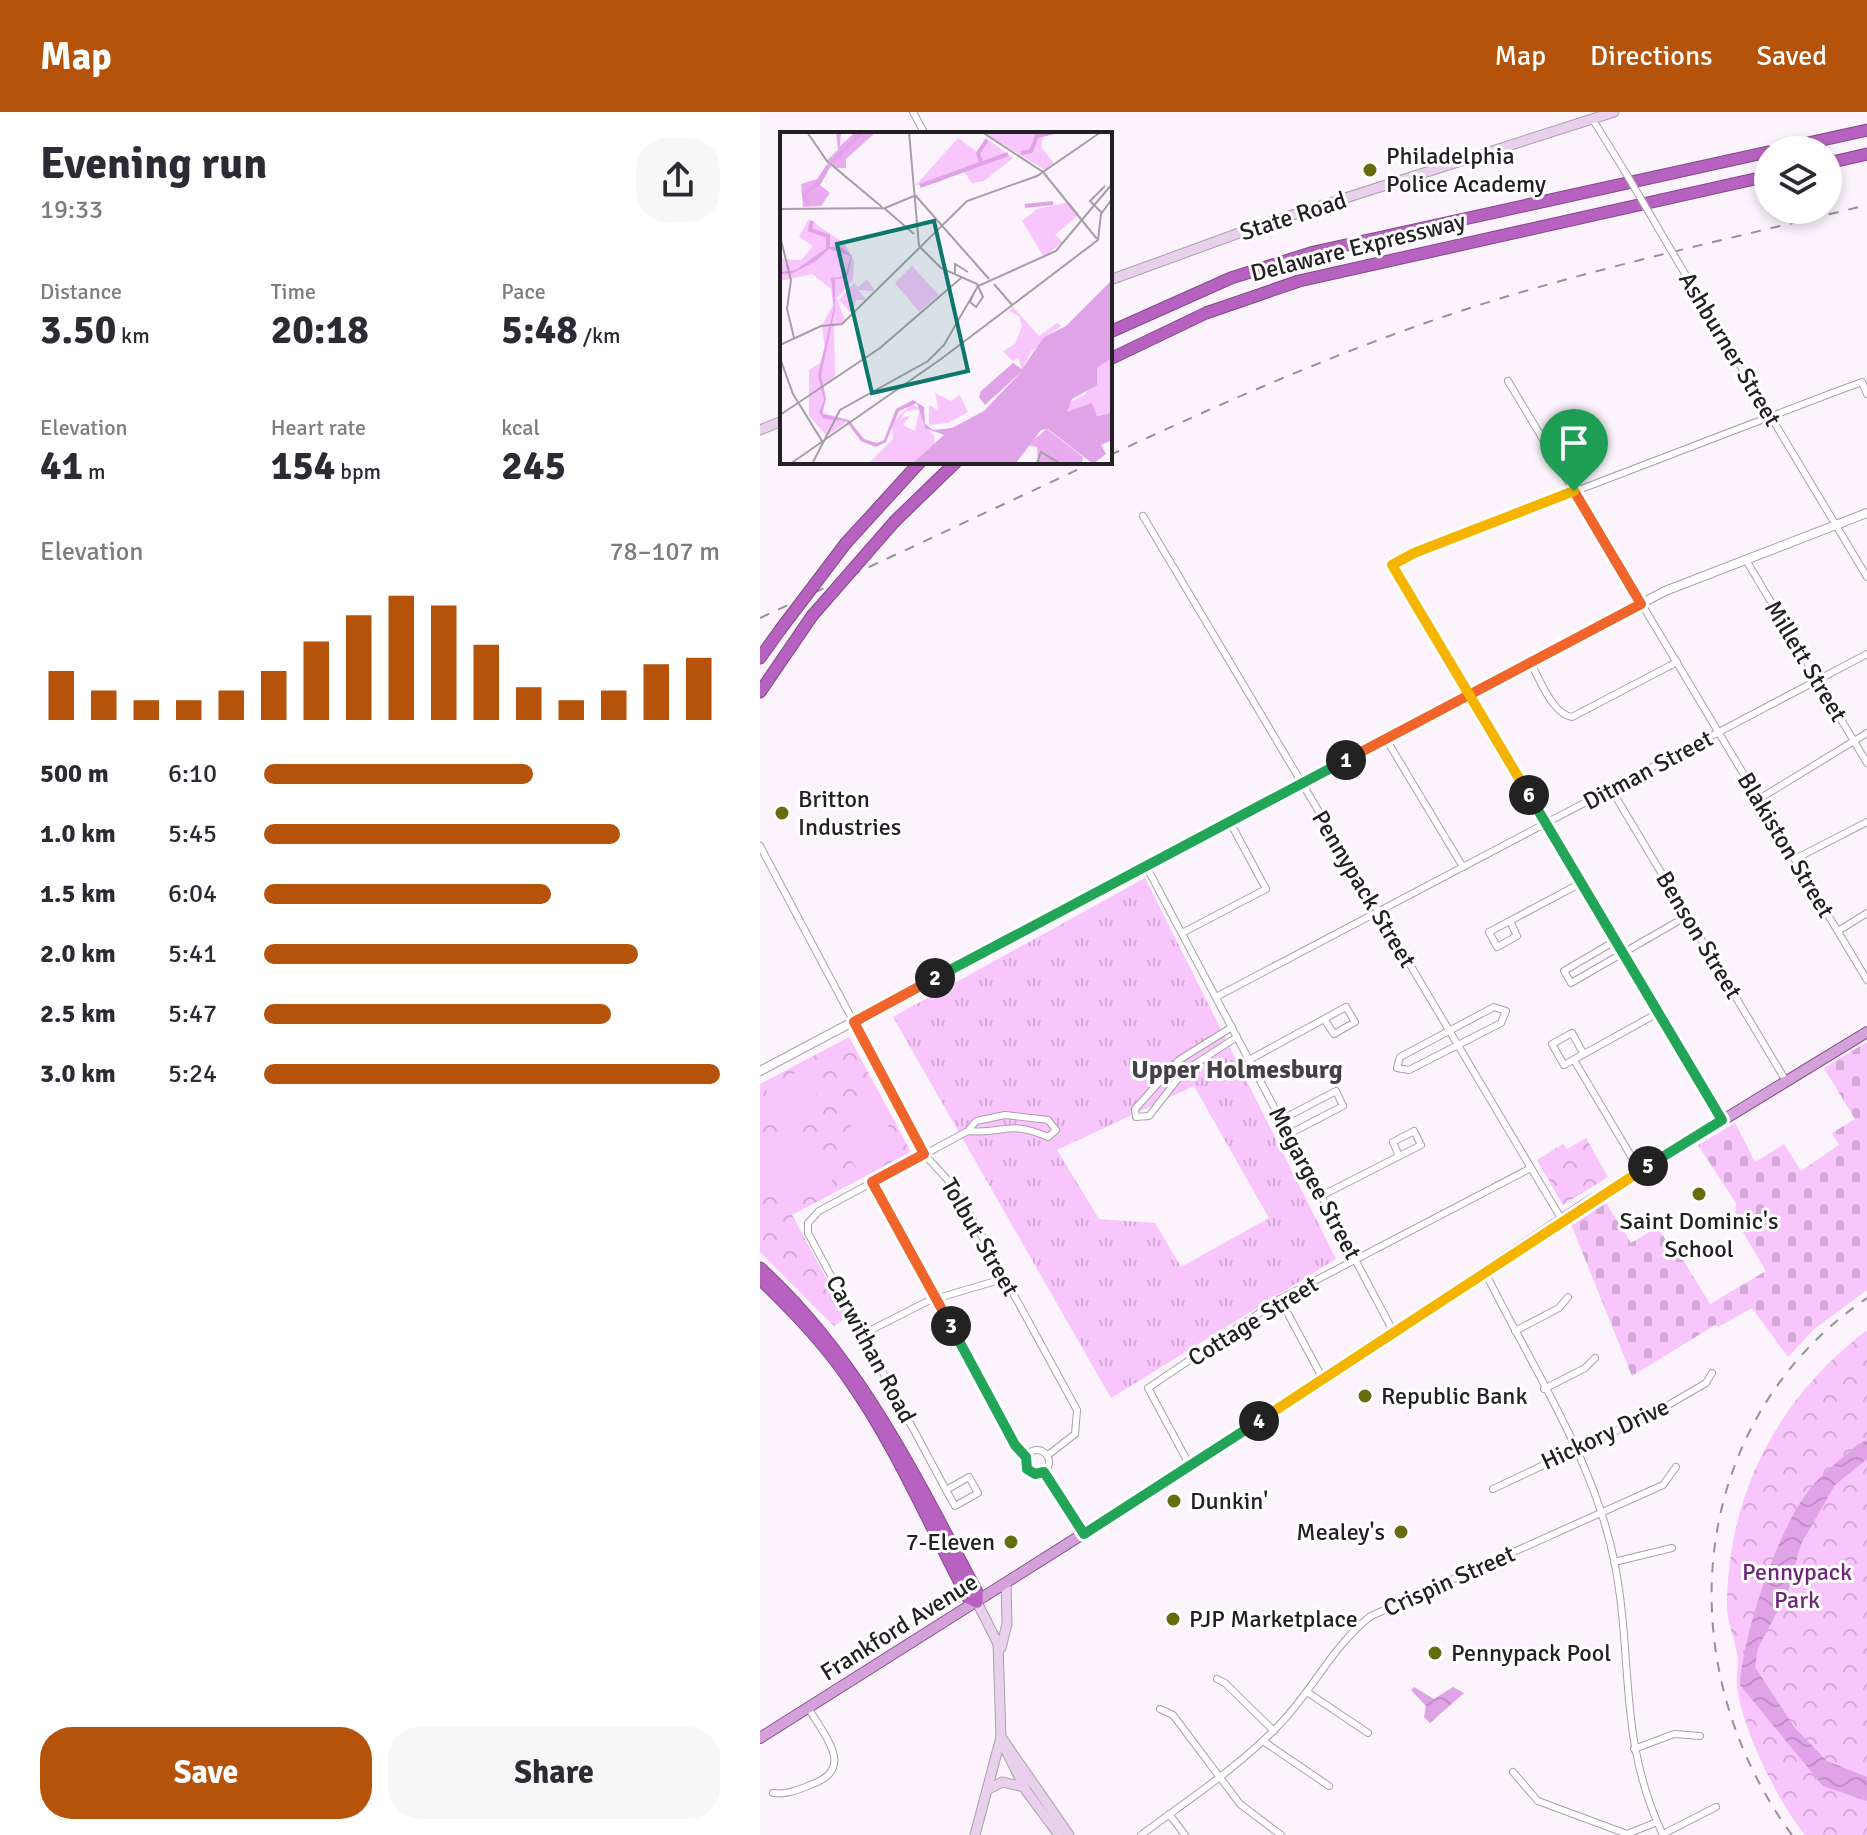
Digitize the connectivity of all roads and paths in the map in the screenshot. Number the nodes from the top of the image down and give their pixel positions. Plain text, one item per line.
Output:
1 (913, 112) edge
2 (1614, 112) edge
3 (1593, 120) junction
4 (1867, 130) edge
5 (924, 132) edge
6 (1840, 136) edge
7 (1867, 154) edge
8 (1754, 155) edge
9 (1842, 160) edge
10 (1754, 179) edge
11 (1112, 279) edge
12 (1112, 331) edge
13 (1112, 358) edge
14 (1508, 381) dead end
15 (1867, 394) edge
16 (1771, 416) junction
17 (780, 422) edge
18 (760, 430) edge
19 (918, 464) edge
20 (954, 464) edge
21 (1574, 491) junction
22 (1867, 513) edge
23 (1143, 516) dead end
24 (1836, 525) junction
25 (1746, 560) junction
26 (1867, 577) edge
27 (1641, 604) junction
28 (809, 620) junction
29 (1867, 654) edge
30 (760, 655) edge
31 (1530, 662) junction
32 (1677, 662) junction
33 (1817, 679) junction
34 (760, 692) edge
35 (1469, 695) junction
36 (760, 704) edge
37 (1719, 732) junction
38 (1867, 733) edge
39 (1386, 739) junction
40 (1854, 741) junction
41 (1867, 763) edge
42 (1301, 784) junction
43 (1611, 789) junction
44 (1759, 799) junction
45 (1230, 822) junction
46 (1867, 822) edge
47 (1545, 824) junction
48 (760, 846) edge
49 (1795, 859) junction
50 (1146, 866) junction
51 (1463, 867) junction
52 (1581, 883) junction
53 (1378, 913) junction
54 (1867, 913) edge
55 (1687, 916) junction
56 (1510, 921) junction
57 (1838, 931) junction
58 (1182, 933) junction
59 (1615, 941) junction
60 (1621, 951) junction
61 (1867, 980) edge
62 (1216, 997) junction
63 (1658, 1013) junction
64 (1324, 1019) junction
65 (854, 1022) junction
66 (1232, 1027) junction
67 (1449, 1032) junction
68 (1867, 1032) edge
69 (1237, 1037) junction
70 (1458, 1046) junction
71 (1583, 1053) junction
72 (1249, 1060) junction
73 (1574, 1060) junction
74 (760, 1071) edge
75 (1786, 1081) junction
76 (1281, 1120) junction
77 (1722, 1120) junction
78 (968, 1131) junction
79 (1289, 1134) junction
80 (924, 1154) junction
81 (1399, 1156) junction
82 (1531, 1168) junction
83 (1640, 1171) junction
84 (872, 1182) junction
85 (1321, 1196) junction
86 (1562, 1220) junction
87 (1356, 1261) junction
88 (760, 1268) edge
89 (1484, 1270) junction
90 (1006, 1278) junction
91 (760, 1279) edge
92 (1568, 1297) dead end
93 (936, 1298) junction
94 (1280, 1299) junction
95 (1393, 1331) junction
96 (1515, 1331) junction
97 (863, 1334) junction
98 (1595, 1358) dead end
99 (1712, 1373) dead end
100 (1323, 1379) junction
101 (1544, 1389) junction
102 (1575, 1449) junction
103 (1048, 1455) junction
104 (1026, 1457) junction
105 (1190, 1466) junction
106 (1676, 1467) dead end
107 (1044, 1472) junction
108 (1493, 1489) dead end
109 (946, 1490) junction
110 (1600, 1512) junction
111 (1084, 1534) junction
112 (1672, 1548) dead end
113 (1614, 1562) junction
114 (1006, 1584) junction
115 (977, 1602) junction
116 (999, 1655) junction
117 (1217, 1679) dead end
118 (1307, 1692) junction
119 (808, 1707) junction
120 (1160, 1709) dead end
121 (1274, 1731) junction
122 (1368, 1733) dead end
123 (1700, 1736) dead end
124 (1001, 1737) junction
125 (760, 1738) edge
126 (1263, 1741) junction
127 (1634, 1749) junction
128 (1513, 1772) dead end
129 (1219, 1777) junction
130 (1329, 1786) dead end
131 (1024, 1787) junction
132 (986, 1792) junction
133 (773, 1793) dead end
134 (1716, 1807) dead end
135 (1169, 1814) junction
136 (1657, 1822) junction
137 (975, 1835) edge
138 (1059, 1835) edge
139 (1069, 1835) edge
140 (1141, 1835) edge
141 (1185, 1835) edge
142 (1281, 1835) edge
143 (1663, 1835) edge

1 - 5 street
2 - 3 main road, State Road
3 - 11 main road, State Road
3 - 16 street, Ashburner Street, bridge
4 - 6 highway
7 - 9 highway
8 - 12 highway, Delaware Expressway
10 - 13 highway, Delaware Expressway
14 - 21 street, Blakiston Street
15 - 16 street
16 - 21 street
16 - 24 street, Ashburner Street
17 - 18 main road
19 - 30 highway, bridge
20 - 28 highway, bridge
21 - 27 street, Blakiston Street
21 - 35 street
22 - 24 street
23 - 42 street, Pennypack Street
24 - 25 street
24 - 26 street, Ashburner Street
25 - 27 street
25 - 33 street, Millett Street
27 - 31 street
27 - 32 street, Blakiston Street
28 - 34 highway
28 - 36 highway
29 - 33 street, Ditman Street
31 - 32 street
31 - 35 street
32 - 37 street, Blakiston Street
33 - 37 street, Ditman Street
33 - 40 street, Millett Street
35 - 39 street
35 - 47 street
37 - 43 street, Ditman Street
37 - 44 street, Blakiston Street
38 - 40 street
39 - 42 street
39 - 51 street
40 - 41 street, Millett Street
40 - 44 street
42 - 45 street
42 - 53 street, Pennypack Street
43 - 47 street, Ditman Street
43 - 55 street, Benson Street
44 - 49 street, Blakiston Street
45 - 50 street
45 - 58 street
46 - 49 street
47 - 51 street, Ditman Street
47 - 52 street
48 - 65 street, Tolbut Street
49 - 57 street, Blakiston Street
50 - 58 street, Megargee Street
50 - 65 street
51 - 53 street, Ditman Street
52 - 56 street
52 - 59 street
53 - 62 street, Ditman Street
53 - 67 street, Pennypack Street
54 - 57 street
55 - 60 street
55 - 75 street, Benson Street
56 - 56 street
57 - 61 street, Blakiston Street
58 - 62 street, Megargee Street
59 - 60 street
59 - 60 street
60 - 63 street
62 - 66 street, Megargee Street
63 - 71 street
63 - 77 street
64 - 64 street
64 - 72 street
65 - 74 street
65 - 80 street, Tolbut Street
66 - 69 street, Megargee Street
66 - 69 street
67 - 70 street, Pennypack Street
67 - 70 street
67 - 70 street
68 - 75 main road, Frankford Avenue
69 - 72 street, Megargee Street
70 - 82 street, Pennypack Street
71 - 73 street
71 - 73 street
72 - 76 street, Megargee Street
73 - 83 street
75 - 77 main road, Frankford Avenue
76 - 79 street, Megargee Street
76 - 79 street
77 - 83 main road, Frankford Avenue
78 - 78 street
78 - 80 street
79 - 85 street, Megargee Street
80 - 84 street
80 - 90 street, Tolbut Street
81 - 81 street
81 - 85 street
82 - 86 street, Pennypack Street
82 - 87 street, Cottage Street
83 - 86 main road, Frankford Avenue
84 - 93 street
84 - 97 street, Carwithan Road
85 - 87 street, Megargee Street
86 - 89 main road, Frankford Avenue
87 - 94 street, Cottage Street
87 - 95 street, Megargee Street
88 - 115 highway
89 - 95 main road, Frankford Avenue
89 - 96 street
90 - 93 street
90 - 103 street, Tolbut Street
91 - 115 highway
92 - 96 street
93 - 97 street
93 - 104 street
94 - 100 street
94 - 105 street, Cottage Street
95 - 100 main road, Frankford Avenue
96 - 101 street
97 - 109 street, Carwithan Road
98 - 101 street
99 - 102 street, Hickory Drive
100 - 105 main road, Frankford Avenue
101 - 102 street
102 - 108 street, Hickory Drive
102 - 110 street
103 - 104 street
103 - 107 street
104 - 107 street
105 - 111 main road, Frankford Avenue
106 - 110 street, Crispin Street
107 - 111 street
109 - 109 street
110 - 113 street
110 - 118 street, Crispin Street
111 - 114 main road, Frankford Avenue
112 - 113 street
113 - 127 street
114 - 115 main road, Frankford Avenue
114 - 116 main road
115 - 116 main road
115 - 119 main road, Frankford Avenue
116 - 124 main road
117 - 121 street
118 - 121 street, Crispin Street
118 - 122 street
119 - 125 main road, Frankford Avenue
119 - 133 street
120 - 129 street
121 - 126 street, Crispin Street
123 - 127 street
124 - 131 main road
124 - 132 main road
124 - 139 main road
126 - 129 street, Crispin Street
126 - 130 street
127 - 136 street
128 - 136 street
129 - 135 street, Crispin Street
129 - 142 street
131 - 132 main road
131 - 138 main road
132 - 137 main road
134 - 143 street
135 - 140 street, Crispin Street
135 - 141 street
136 - 143 street

